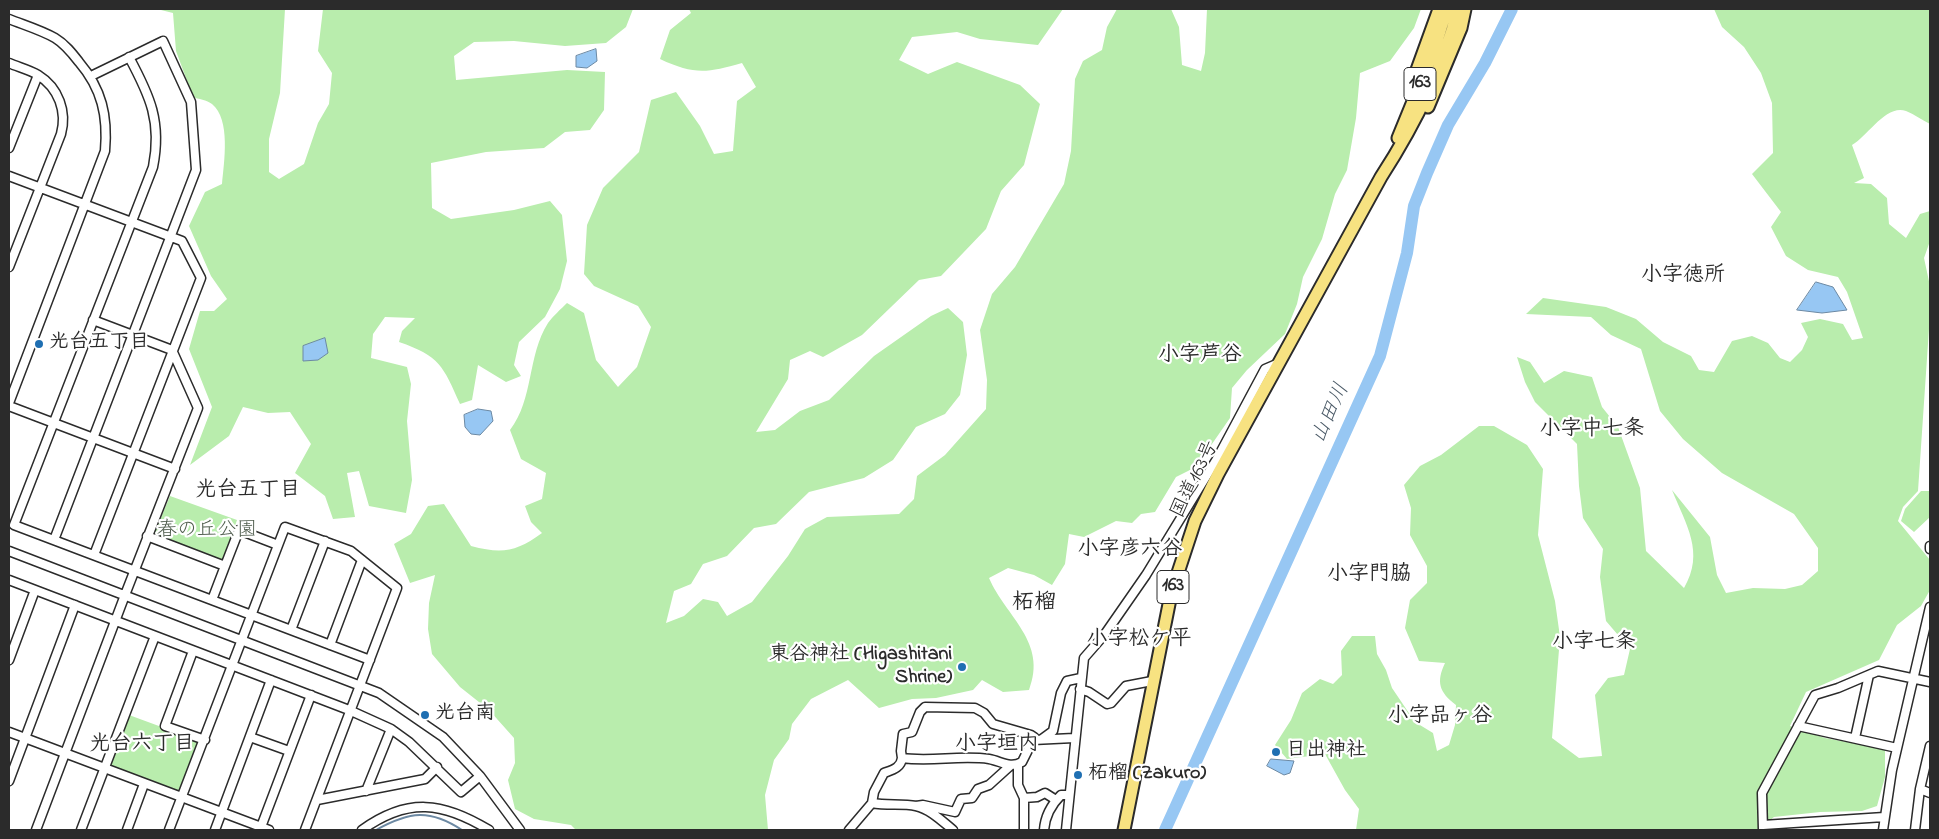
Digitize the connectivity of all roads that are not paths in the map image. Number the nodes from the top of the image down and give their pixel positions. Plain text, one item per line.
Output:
1 (1439, 9) edge
2 (1447, 9) edge
3 (1458, 9) edge
4 (1465, 9) edge
5 (10, 22) edge
6 (129, 57) junction
7 (9, 63) edge
8 (38, 75) junction
9 (91, 76) junction
10 (1404, 141) junction
11 (9, 148) edge
12 (1389, 159) junction
13 (9, 176) edge
14 (1382, 177) junction
15 (39, 187) junction
16 (85, 204) junction
17 (130, 221) junction
18 (170, 236) junction
19 (9, 268) edge
20 (93, 320) junction
21 (132, 336) junction
22 (172, 350) junction
23 (1279, 363) junction
24 (9, 405) edge
25 (52, 423) junction
26 (93, 438) junction
27 (133, 454) junction
28 (175, 469) junction
29 (147, 536) junction
30 (54, 540) junction
31 (325, 541) junction
32 (278, 545) junction
33 (9, 551) edge
34 (94, 556) junction
35 (362, 560) junction
36 (225, 566) junction
37 (134, 571) junction
38 (9, 580) edge
39 (35, 590) junction
40 (125, 595) junction
41 (212, 600) junction
42 (75, 605) junction
43 (1930, 607) edge
44 (252, 616) junction
45 (115, 621) junction
46 (291, 630) junction
47 (155, 636) junction
48 (243, 640) junction
49 (330, 645) junction
50 (193, 651) junction
51 (9, 660) edge
52 (370, 660) junction
53 (233, 665) junction
54 (1869, 675) junction
55 (1080, 678) junction
56 (1912, 678) junction
57 (271, 680) junction
58 (1152, 681) junction
59 (1930, 682) edge
60 (361, 685) junction
61 (1080, 689) junction
62 (311, 695) junction
63 (349, 710) junction
64 (1798, 726) junction
65 (390, 729) junction
66 (9, 732) edge
67 (26, 737) junction
68 (250, 737) junction
69 (1074, 738) junction
70 (1855, 738) junction
71 (1042, 739) junction
72 (205, 740) junction
73 (1033, 740) junction
74 (1930, 746) edge
75 (1897, 748) junction
76 (289, 752) junction
77 (66, 754) junction
78 (902, 758) junction
79 (1014, 765) junction
80 (437, 767) junction
81 (105, 768) junction
82 (480, 776) junction
83 (9, 781) edge
84 (144, 784) junction
85 (1920, 789) junction
86 (366, 791) junction
87 (1930, 793) edge
88 (1068, 795) junction
89 (182, 797) junction
90 (1024, 798) junction
91 (317, 800) junction
92 (1056, 800) junction
93 (872, 803) junction
94 (916, 806) junction
95 (222, 813) junction
96 (1884, 817) junction
97 (1840, 820) junction
98 (1802, 826) edge
99 (261, 827) junction
100 (1763, 828) edge
101 (36, 830) edge
102 (81, 830) edge
103 (127, 830) edge
104 (170, 830) edge
105 (215, 830) edge
106 (269, 830) edge
107 (305, 830) edge
108 (362, 830) edge
109 (489, 830) edge
110 (520, 830) edge
111 (849, 830) edge
112 (953, 830) edge
113 (1024, 830) edge
114 (1044, 830) edge
115 (1066, 830) edge
116 (1124, 830) edge
117 (1842, 830) edge
118 (1883, 830) edge
119 (1915, 830) edge

1 - 12 highway, 163
2 - 12 highway, 国道163号 / 163
3 - 10 highway, 国道163号 / 163
4 - 10 highway
5 - 9 street
6 - 9 street
6 - 17 street
6 - 18 street
7 - 8 street
8 - 11 street
8 - 15 street
9 - 16 street
10 - 14 highway, 国道163号 / 163
12 - 14 highway, 国道163号 / 163
13 - 15 street
14 - 23 highway, 国道163号 / 163
15 - 16 street
15 - 19 street
16 - 17 street
16 - 24 street
17 - 18 street
17 - 20 street
18 - 21 street
18 - 22 street
20 - 21 street
20 - 25 street
21 - 22 street
21 - 26 street
22 - 27 street
22 - 28 street
23 - 55 street
23 - 58 highway, 国道163号 / 163
24 - 25 street
25 - 26 street
25 - 30 street
26 - 27 street
26 - 30 street
27 - 28 street
27 - 34 street
28 - 29 street
29 - 36 street
29 - 37 street
30 - 34 street
31 - 32 street
31 - 35 street
31 - 46 street
32 - 36 street
32 - 44 street
33 - 40 street
34 - 37 street
35 - 49 street
35 - 52 street
36 - 41 street
37 - 40 street
37 - 41 street
38 - 39 street
39 - 42 street
39 - 51 street
40 - 45 street
40 - 48 street
41 - 44 street
42 - 45 street
42 - 67 street
43 - 56 street
44 - 46 street
44 - 48 street
45 - 47 street
45 - 77 street
46 - 49 street
47 - 50 street
47 - 81 street
48 - 53 street
48 - 60 street
49 - 52 street
50 - 53 street
50 - 72 street
52 - 60 street
53 - 57 street
53 - 72 street
54 - 56 street
54 - 64 street
54 - 70 street
55 - 61 street
55 - 71 street
56 - 59 street
56 - 75 street
57 - 62 street
57 - 68 street
58 - 61 street
58 - 116 highway, 国道163号 / 163
60 - 63 street
60 - 82 street
61 - 69 street
62 - 63 street
62 - 76 street
63 - 65 street
63 - 91 street
64 - 70 street
64 - 100 street
65 - 80 street
65 - 86 street
66 - 67 street
67 - 77 street
67 - 83 street
68 - 76 street
68 - 95 street
69 - 71 street
69 - 88 street
70 - 75 street
71 - 73 street
72 - 89 street
73 - 78 street
73 - 79 street
74 - 85 street
75 - 96 street
76 - 99 street
77 - 81 street
77 - 101 street
78 - 79 street
78 - 93 street
79 - 90 street
79 - 94 street
80 - 82 street
80 - 86 street
81 - 84 street
81 - 102 street
82 - 110 street
84 - 89 street
84 - 103 street
85 - 87 street
85 - 119 street
86 - 91 street
88 - 92 street
88 - 115 street
89 - 95 street
89 - 104 street
90 - 92 street
90 - 113 street
91 - 107 street
92 - 114 street
93 - 94 street
93 - 111 street
94 - 112 street
95 - 99 street
95 - 105 street
96 - 97 street
96 - 118 street
97 - 98 street
97 - 117 street
98 - 100 street
99 - 106 street
108 - 109 street

